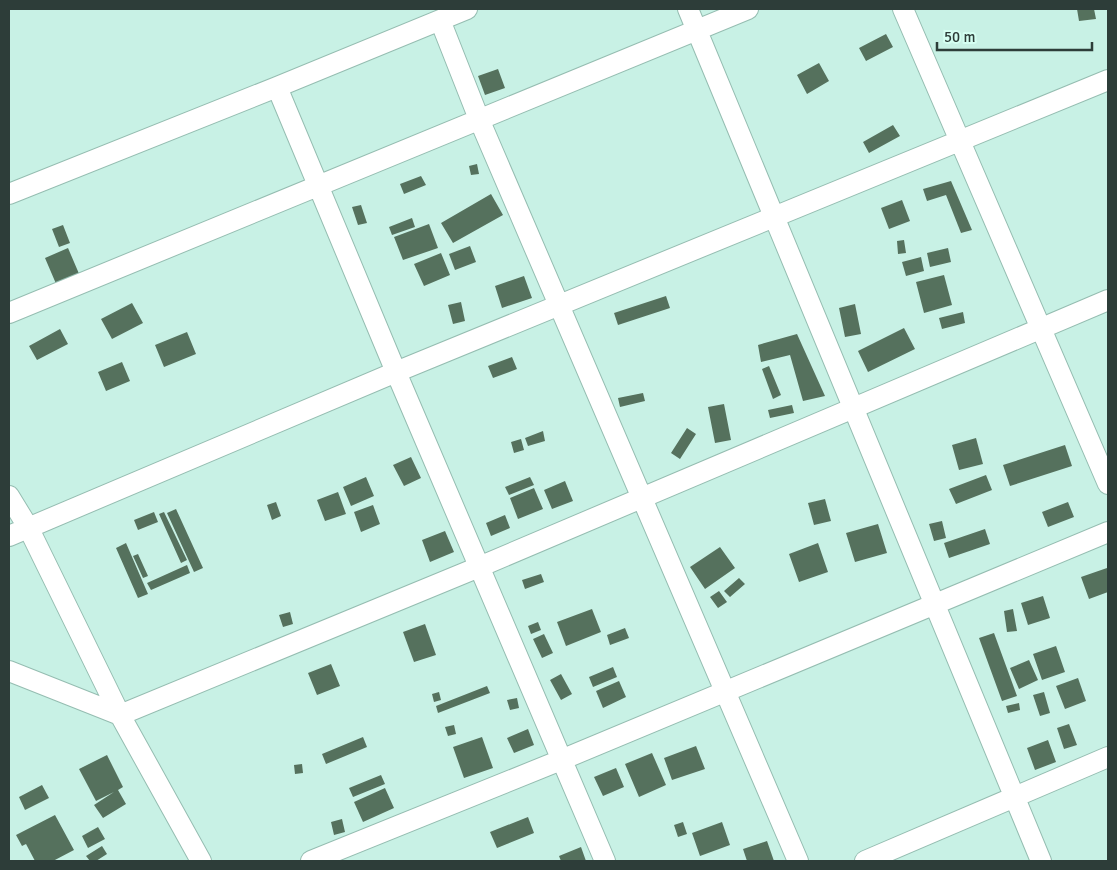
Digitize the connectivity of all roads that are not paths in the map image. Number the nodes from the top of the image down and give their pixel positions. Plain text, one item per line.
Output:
1 (467, 9) edge
2 (688, 9) edge
3 (748, 9) edge
4 (902, 9) edge
5 (440, 20) junction
6 (696, 30) junction
7 (1108, 80) edge
8 (277, 87) junction
9 (479, 120) junction
10 (960, 141) junction
11 (319, 186) junction
12 (9, 194) edge
13 (774, 217) junction
14 (1108, 300) edge
15 (559, 305) junction
16 (9, 313) edge
17 (1041, 328) junction
18 (396, 372) junction
19 (853, 408) junction
20 (1108, 484) edge
21 (9, 496) edge
22 (642, 498) junction
23 (28, 526) junction
24 (1108, 532) edge
25 (9, 536) edge
26 (479, 567) junction
27 (935, 604) junction
28 (9, 671) edge
29 (725, 692) junction
30 (120, 715) junction
31 (1108, 757) edge
32 (561, 760) junction
33 (1014, 797) junction
34 (201, 861) edge
35 (311, 861) edge
36 (605, 861) edge
37 (798, 861) edge
38 (865, 861) edge
39 (1041, 861) edge

1 - 5 street
2 - 6 street
3 - 6 street
4 - 10 street
5 - 8 street
5 - 9 street
6 - 9 street
6 - 13 street
7 - 10 street
8 - 11 street
8 - 12 street
9 - 11 street
9 - 15 street
10 - 13 street
10 - 17 street
11 - 16 street
11 - 18 street
13 - 15 street
13 - 19 street
14 - 17 street
15 - 18 street
15 - 22 street
17 - 19 street
17 - 20 street
18 - 23 street
18 - 26 street
19 - 22 street
19 - 27 street
21 - 23 street
22 - 26 street
22 - 29 street
23 - 25 street
23 - 30 street
24 - 27 street
26 - 30 street
26 - 32 street
27 - 29 street
27 - 33 street
28 - 30 street
29 - 32 street
29 - 37 street
30 - 34 street
31 - 33 street
32 - 35 street
32 - 36 street
33 - 38 street
33 - 39 street

